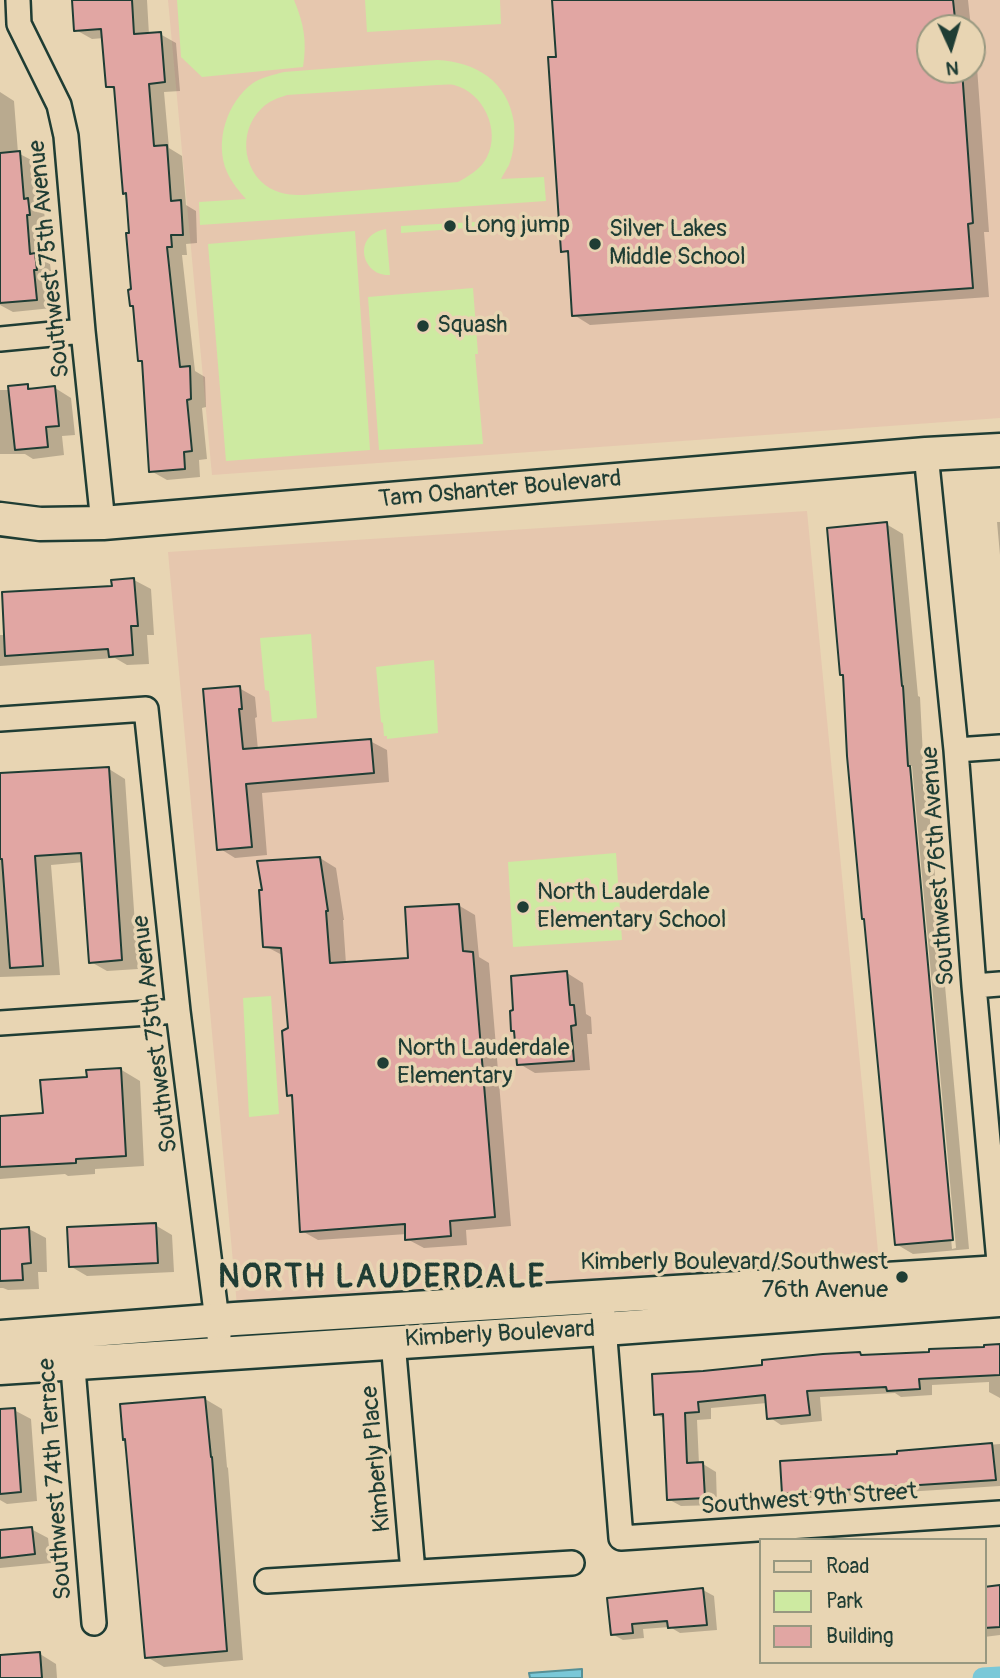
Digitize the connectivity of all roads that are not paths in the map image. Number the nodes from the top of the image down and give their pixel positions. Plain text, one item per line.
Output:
1 (18, 0) edge
2 (83, 331) junction
3 (0, 339) edge
4 (1000, 450) edge
5 (926, 454) junction
6 (0, 519) edge
7 (103, 523) junction
8 (0, 719) edge
9 (1000, 747) edge
10 (956, 750) junction
11 (1000, 985) edge
12 (974, 986) junction
13 (178, 1011) junction
14 (0, 1023) edge
15 (1000, 1272) edge
16 (849, 1281) junction
17 (602, 1297) junction
18 (1000, 1300) edge
19 (217, 1320) junction
20 (701, 1322) junction
21 (604, 1329) junction
22 (70, 1332) junction
23 (0, 1337) edge
24 (393, 1342) junction
25 (221, 1353) junction
26 (74, 1363) junction
27 (0, 1368) edge
28 (1000, 1514) edge
29 (572, 1563) dead end
30 (413, 1572) junction
31 (267, 1581) dead end
32 (94, 1623) dead end

1 - 2 street, Southwest 75th Avenue
2 - 3 street
2 - 7 street, Southwest 75th Avenue
4 - 5 street, Tam Oshanter Boulevard
5 - 7 street, Tam Oshanter Boulevard
5 - 10 street, Southwest 76th Avenue
6 - 7 street, Tam Oshanter Boulevard
8 - 13 street, Southwest 75th Avenue
9 - 10 street
10 - 12 street, Southwest 76th Avenue
11 - 12 street
12 - 15 street, Southwest 76th Avenue
13 - 14 street
13 - 19 street, Southwest 75th Avenue
15 - 16 street, Kimberly Boulevard
16 - 17 street, Kimberly Boulevard
16 - 20 street
17 - 19 street, Kimberly Boulevard
17 - 21 street
18 - 20 street, Kimberly Boulevard
19 - 22 street, Kimberly Boulevard
19 - 25 street, Southwest 75th Avenue
20 - 21 street, Kimberly Boulevard
21 - 24 street, Kimberly Boulevard
21 - 28 street, Southwest 9th Street
22 - 23 street, Kimberly Boulevard
22 - 26 street, Southwest 74th Terrace
24 - 25 street, Kimberly Boulevard
24 - 30 street, Kimberly Place
25 - 26 street, Kimberly Boulevard
26 - 27 street, Kimberly Boulevard
26 - 32 street, Southwest 74th Terrace
29 - 30 street
30 - 31 street

